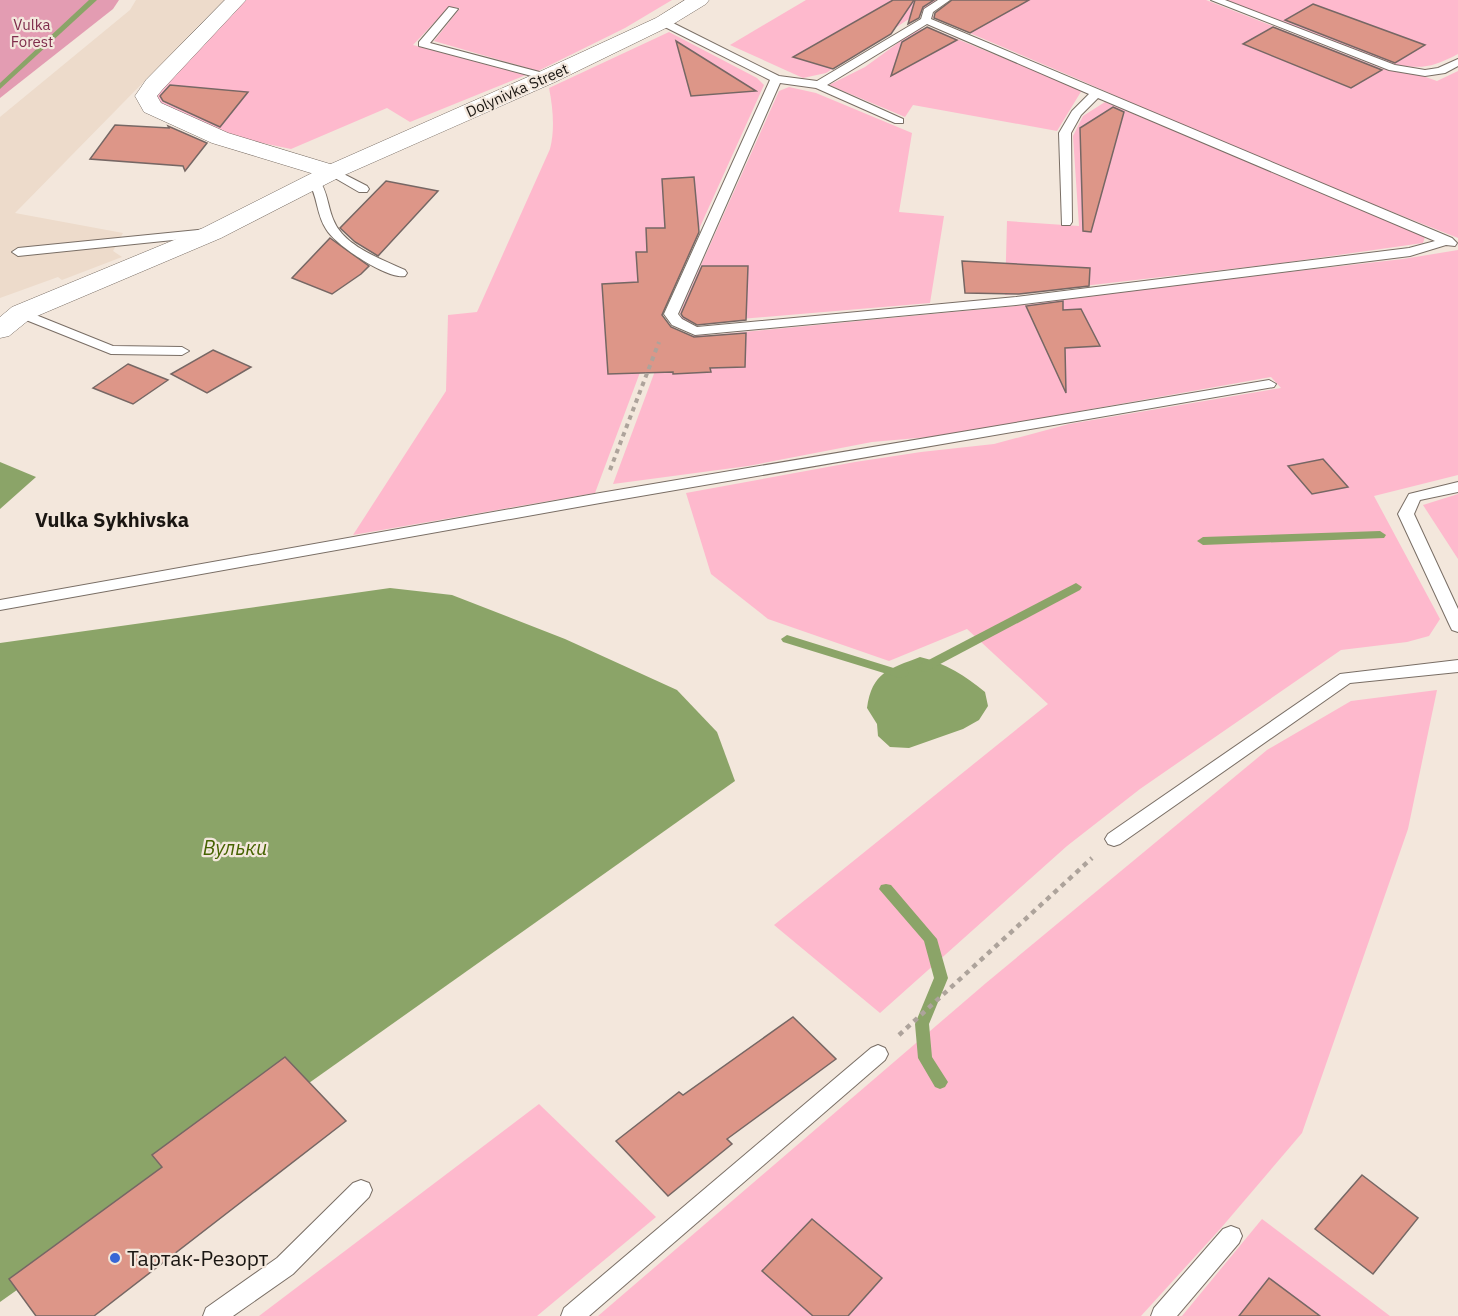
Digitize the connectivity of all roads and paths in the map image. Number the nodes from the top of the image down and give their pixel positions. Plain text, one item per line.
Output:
1 (236, 0) edge
2 (699, 0) edge
3 (945, 0) edge
4 (1216, 0) edge
5 (453, 9) dead end
6 (926, 20) junction
7 (663, 22) junction
8 (1458, 62) edge
9 (547, 77) junction
10 (776, 79) junction
11 (819, 85) junction
12 (1096, 93) junction
13 (899, 121) dead end
14 (323, 177) junction
15 (363, 189) dead end
16 (1066, 222) dead end
17 (212, 232) junction
18 (1453, 243) edge
19 (18, 252) dead end
20 (401, 273) dead end
21 (21, 313) junction
22 (677, 322) junction
23 (0, 330) edge
24 (182, 351) dead end
25 (1269, 384) dead end
26 (1458, 487) edge
27 (600, 498) junction
28 (0, 604) edge
29 (1458, 626) edge
30 (1458, 666) edge
31 (1114, 839) joint
32 (878, 1054) joint
33 (361, 1190) dead end
34 (1231, 1236) dead end
35 (214, 1316) edge
36 (572, 1316) edge
37 (1162, 1316) edge

1 - 14 street
2 - 7 street, Dolynivka Street
3 - 6 lane
4 - 8 lane
5 - 9 lane
6 - 11 lane
6 - 12 lane
7 - 9 street, Dolynivka Street
7 - 10 lane
9 - 14 street, Dolynivka Street
10 - 11 lane
10 - 22 lane
11 - 13 lane
12 - 16 lane
12 - 18 lane
14 - 15 lane
14 - 17 street, Dolynivka Street
14 - 20 lane
17 - 19 lane
17 - 21 street, Dolynivka Street
18 - 22 lane
21 - 23 street, Dolynivka Street
21 - 24 lane
22 - 27 path
25 - 27 lane
26 - 29 lane
27 - 28 lane
30 - 31 lane
31 - 32 path
32 - 36 lane
33 - 35 lane
34 - 37 lane

